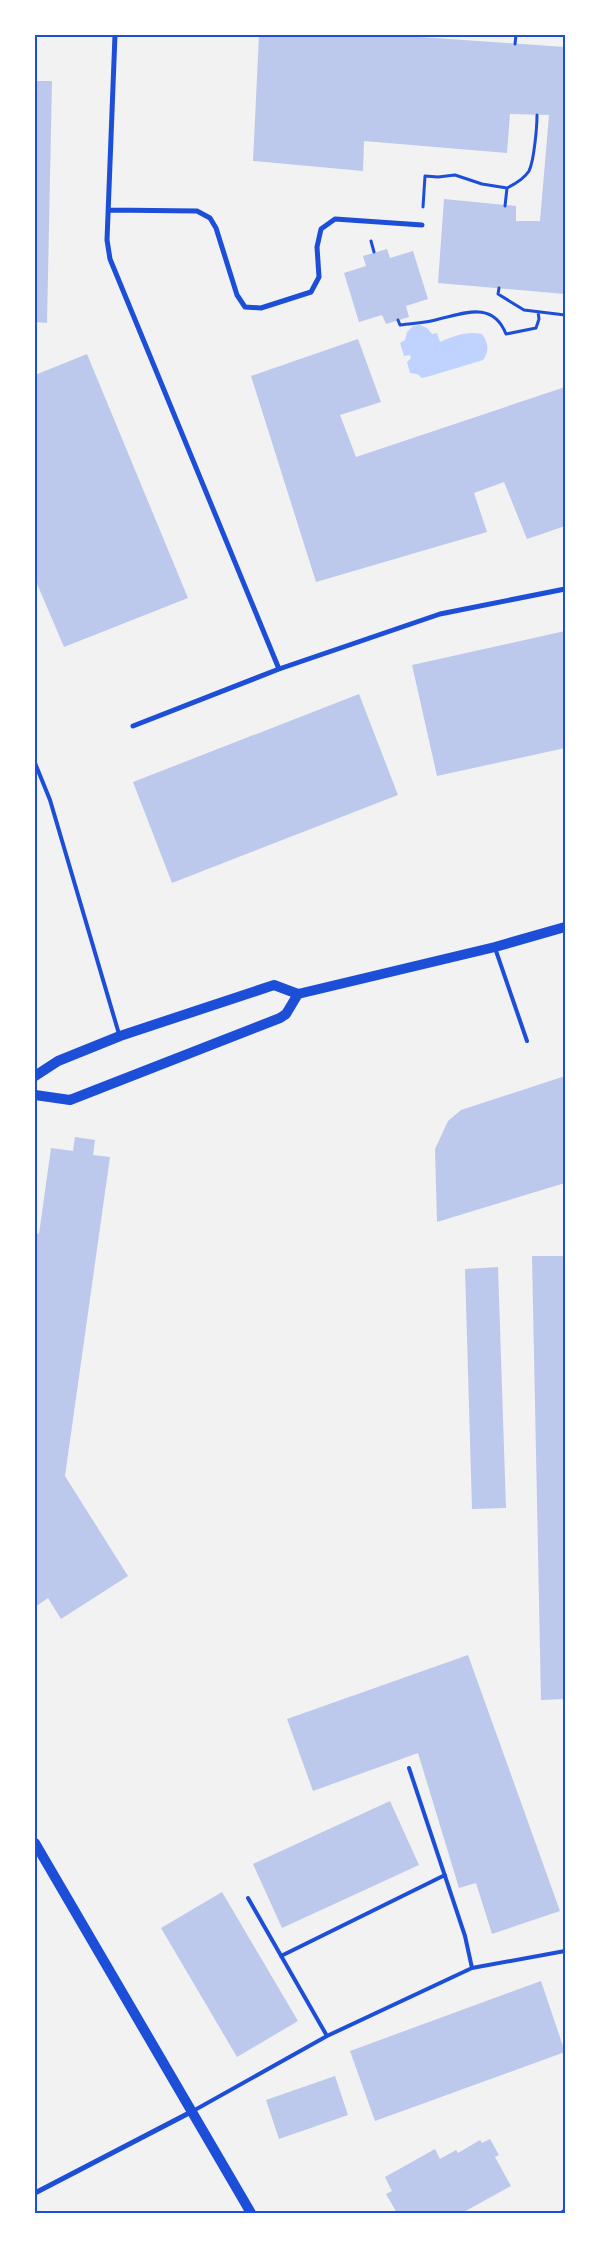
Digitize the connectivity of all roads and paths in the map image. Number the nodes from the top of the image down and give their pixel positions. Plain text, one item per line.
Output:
1 (115, 35) edge
2 (516, 35) edge
3 (515, 44) dead end
4 (537, 115) dead end
5 (506, 188) junction
6 (505, 206) dead end
7 (109, 210) junction
8 (422, 225) joint
9 (499, 288) dead end
10 (538, 312) junction
11 (565, 315) edge
12 (398, 320) dead end
13 (565, 589) edge
14 (279, 670) junction
15 (133, 726) dead end
16 (35, 763) edge
17 (565, 927) edge
18 (495, 947) junction
19 (298, 994) junction
20 (120, 1036) junction
21 (527, 1041) dead end
22 (35, 1076) edge
23 (35, 1095) edge
24 (409, 1768) dead end
25 (35, 1843) edge
26 (445, 1875) junction
27 (248, 1898) dead end
28 (565, 1951) edge
29 (281, 1956) junction
30 (472, 1968) junction
31 (327, 2036) junction
32 (191, 2112) junction
33 (35, 2193) edge
34 (251, 2213) edge

1 - 7 street
2 - 3 path
4 - 5 path
5 - 6 path
5 - 8 path
7 - 8 street
7 - 14 street
9 - 10 path
10 - 11 path
10 - 12 path
13 - 14 street
14 - 15 street
16 - 20 lane
17 - 18 main road
18 - 19 main road
18 - 21 lane
19 - 20 main road
19 - 23 main road
20 - 22 main road
24 - 26 lane
25 - 32 main road
26 - 29 lane
26 - 30 lane
27 - 29 lane
28 - 30 lane
29 - 31 lane
30 - 31 lane
31 - 32 lane
32 - 33 street
32 - 34 main road

